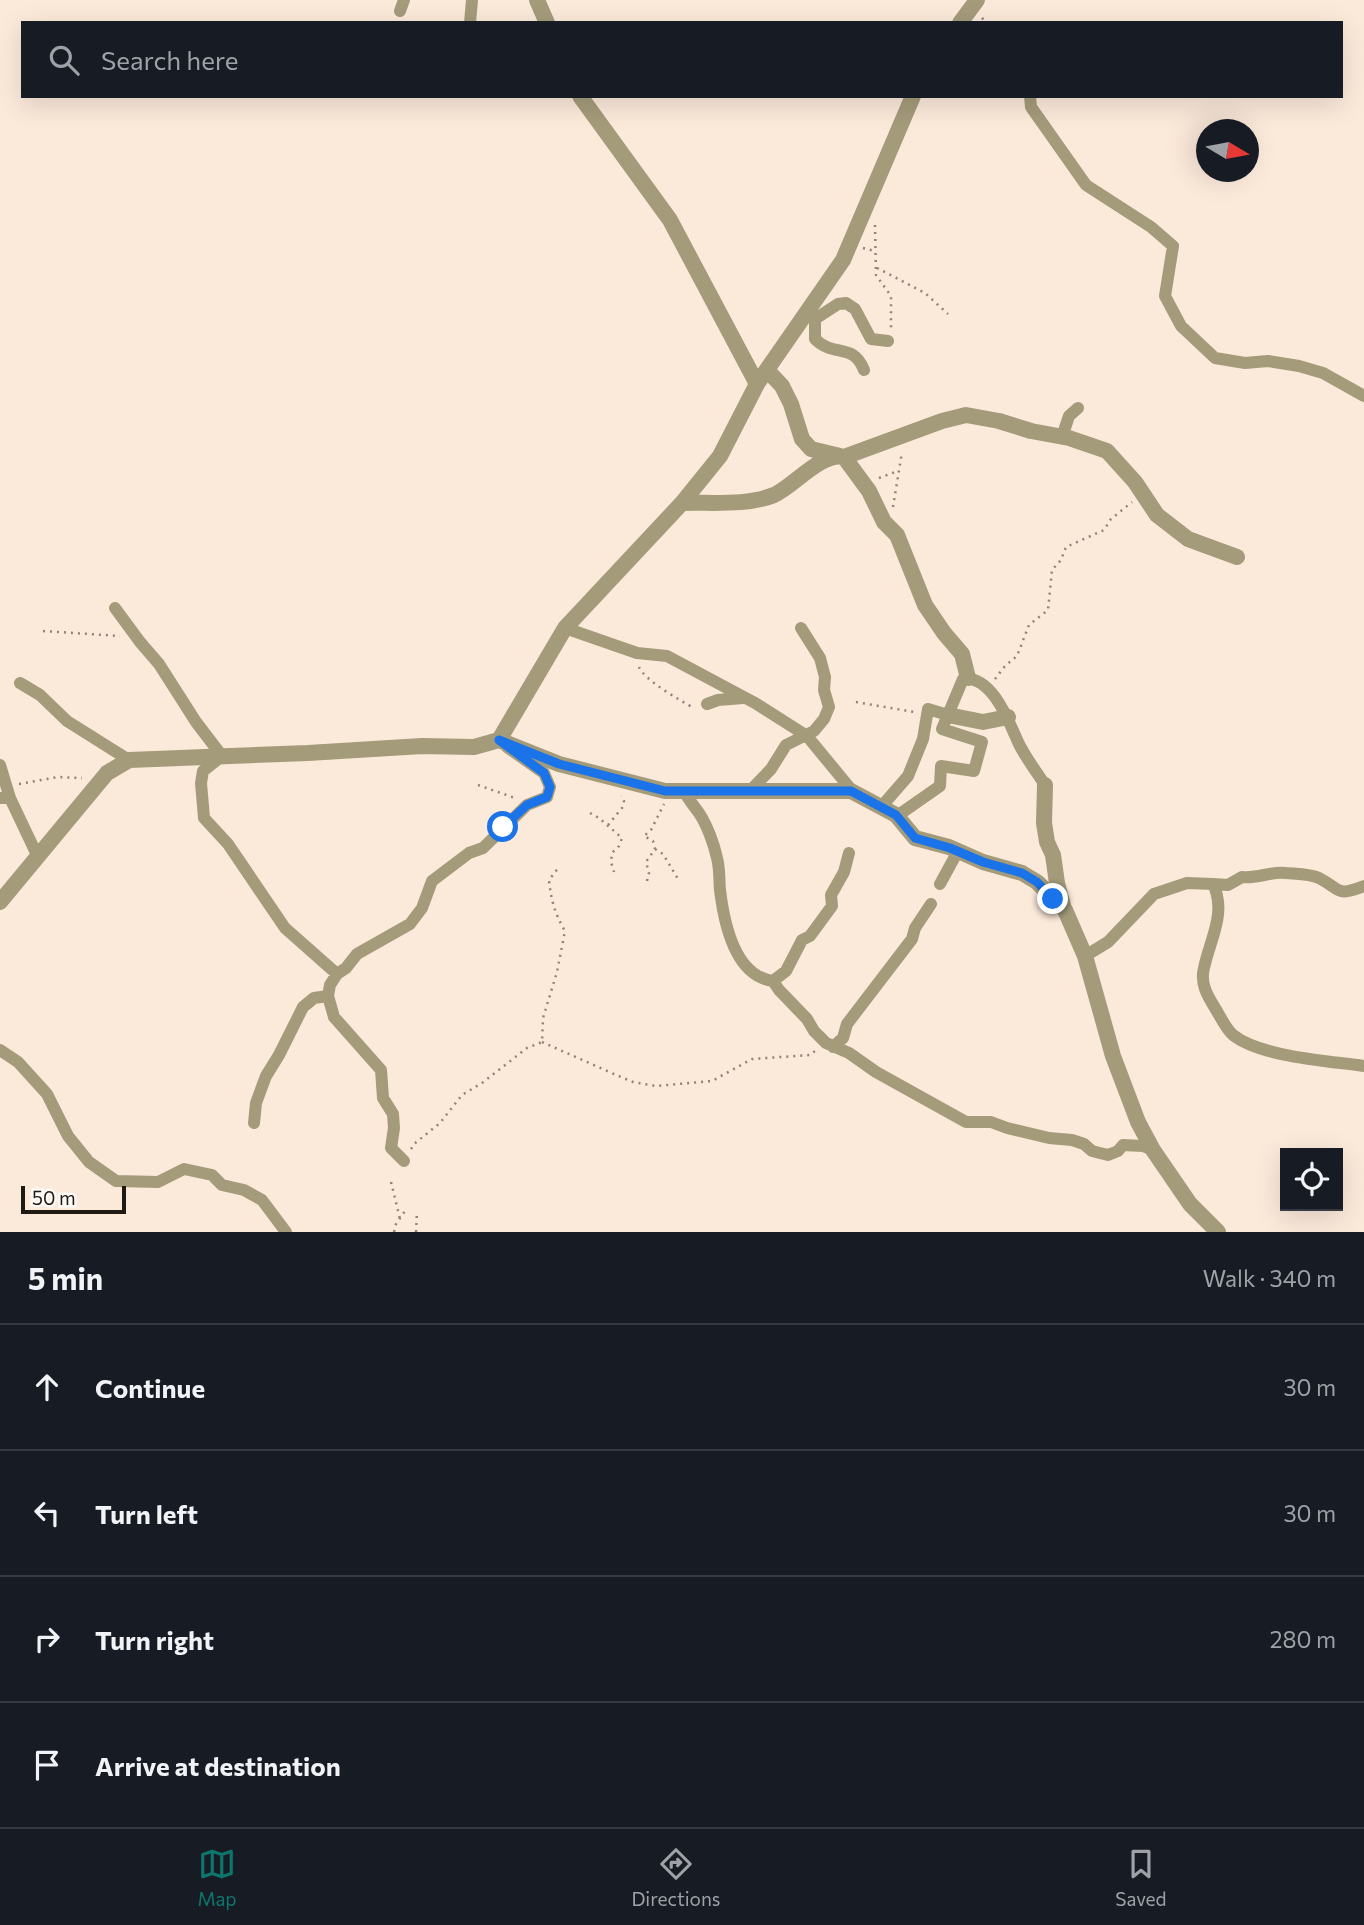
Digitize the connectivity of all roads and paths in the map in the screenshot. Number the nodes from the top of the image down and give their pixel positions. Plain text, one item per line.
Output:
1 (472, 0) edge
2 (524, 0) edge
3 (530, 0) edge
4 (537, 0) edge
5 (977, 0) edge
6 (470, 21) edge
7 (546, 21) edge
8 (961, 21) edge
9 (581, 98) edge
10 (912, 98) edge
11 (1030, 98) edge
12 (870, 197) junction
13 (877, 268) junction
14 (812, 314) junction
15 (948, 314) dead end
16 (888, 341) joint
17 (863, 370) dead end
18 (762, 377) junction
19 (1364, 396) edge
20 (1078, 408) dead end
21 (903, 434) junction
22 (1062, 437) junction
23 (842, 456) junction
24 (898, 471) junction
25 (876, 478) dead end
26 (1143, 494) junction
27 (682, 503) junction
28 (893, 532) junction
29 (1237, 557) dead end
30 (115, 608) dead end
31 (565, 628) junction
32 (801, 628) dead end
33 (43, 631) dead end
34 (134, 634) junction
35 (637, 653) junction
36 (968, 678) junction
37 (20, 683) dead end
38 (989, 689) junction
39 (747, 698) junction
40 (856, 702) dead end
41 (707, 704) dead end
42 (694, 708) dead end
43 (928, 709) junction
44 (948, 715) junction
45 (1007, 717) junction
46 (807, 736) junction
47 (499, 740) junction
48 (222, 755) junction
49 (129, 760) junction
50 (0, 765) edge
51 (614, 778) junction
52 (99, 782) junction
53 (6, 784) junction
54 (478, 785) dead end
55 (1045, 785) joint
56 (665, 791) junction
57 (684, 791) junction
58 (749, 792) junction
59 (854, 793) junction
60 (5, 798) edge
61 (527, 805) junction
62 (882, 806) junction
63 (590, 813) dead end
64 (897, 816) junction
65 (608, 825) junction
66 (655, 849) junction
67 (958, 851) junction
68 (849, 853) dead end
69 (37, 855) junction
70 (559, 867) dead end
71 (614, 872) dead end
72 (678, 879) dead end
73 (647, 881) dead end
74 (940, 884) dead end
75 (1213, 884) junction
76 (1364, 886) edge
77 (0, 902) edge
78 (931, 904) dead end
79 (1065, 910) junction
80 (1085, 956) junction
81 (337, 974) junction
82 (774, 981) junction
83 (328, 996) junction
84 (542, 1042) junction
85 (829, 1045) junction
86 (0, 1050) edge
87 (1364, 1066) edge
88 (254, 1123) dead end
89 (1153, 1150) junction
90 (404, 1161) joint
91 (391, 1182) dead end
92 (407, 1208) dead end
93 (417, 1211) dead end
94 (400, 1219) junction
95 (286, 1232) edge
96 (394, 1232) edge
97 (416, 1232) edge
98 (1217, 1232) edge

1 - 6 street
2 - 3 street
4 - 7 street
5 - 8 street
9 - 18 street
10 - 12 street
11 - 19 street
12 - 13 path
12 - 14 street
13 - 15 path
13 - 16 path
14 - 16 street
14 - 17 street
14 - 18 street
18 - 23 street
18 - 27 street
20 - 22 street
21 - 22 street
21 - 23 street
21 - 24 path
22 - 26 street
23 - 27 street
23 - 28 street
24 - 25 path
24 - 28 path
26 - 29 street
26 - 38 path
27 - 31 street
28 - 36 street
30 - 34 street
31 - 35 street
31 - 47 street
32 - 46 street
33 - 34 path
34 - 48 street
35 - 39 street
35 - 42 path
36 - 38 street
36 - 44 street
37 - 49 street
38 - 45 street
39 - 41 street
39 - 46 street
40 - 43 path
43 - 44 street
43 - 62 street
44 - 45 street
44 - 64 street
45 - 55 street
46 - 58 street
46 - 59 street
47 - 48 street
47 - 51 street
47 - 61 street
48 - 49 street
48 - 81 street
49 - 52 street
50 - 53 street
51 - 56 street
51 - 65 path
52 - 53 path
52 - 69 street
53 - 60 street
54 - 61 path
55 - 79 street
56 - 57 street
56 - 66 path
57 - 58 street
57 - 82 street
58 - 59 street
59 - 62 street
60 - 69 street
61 - 81 street
62 - 64 street
63 - 65 path
64 - 67 street
65 - 71 path
66 - 72 path
66 - 73 path
67 - 74 street
67 - 79 street
68 - 82 street
69 - 77 street
70 - 84 path
75 - 76 street
75 - 80 street
75 - 87 street
78 - 85 street
79 - 80 street
80 - 89 street
81 - 83 street
82 - 85 street
83 - 88 street
83 - 90 street
84 - 85 path
84 - 90 path
85 - 89 street
86 - 95 street
89 - 98 street
91 - 94 path
92 - 94 path
93 - 97 path
94 - 96 path

